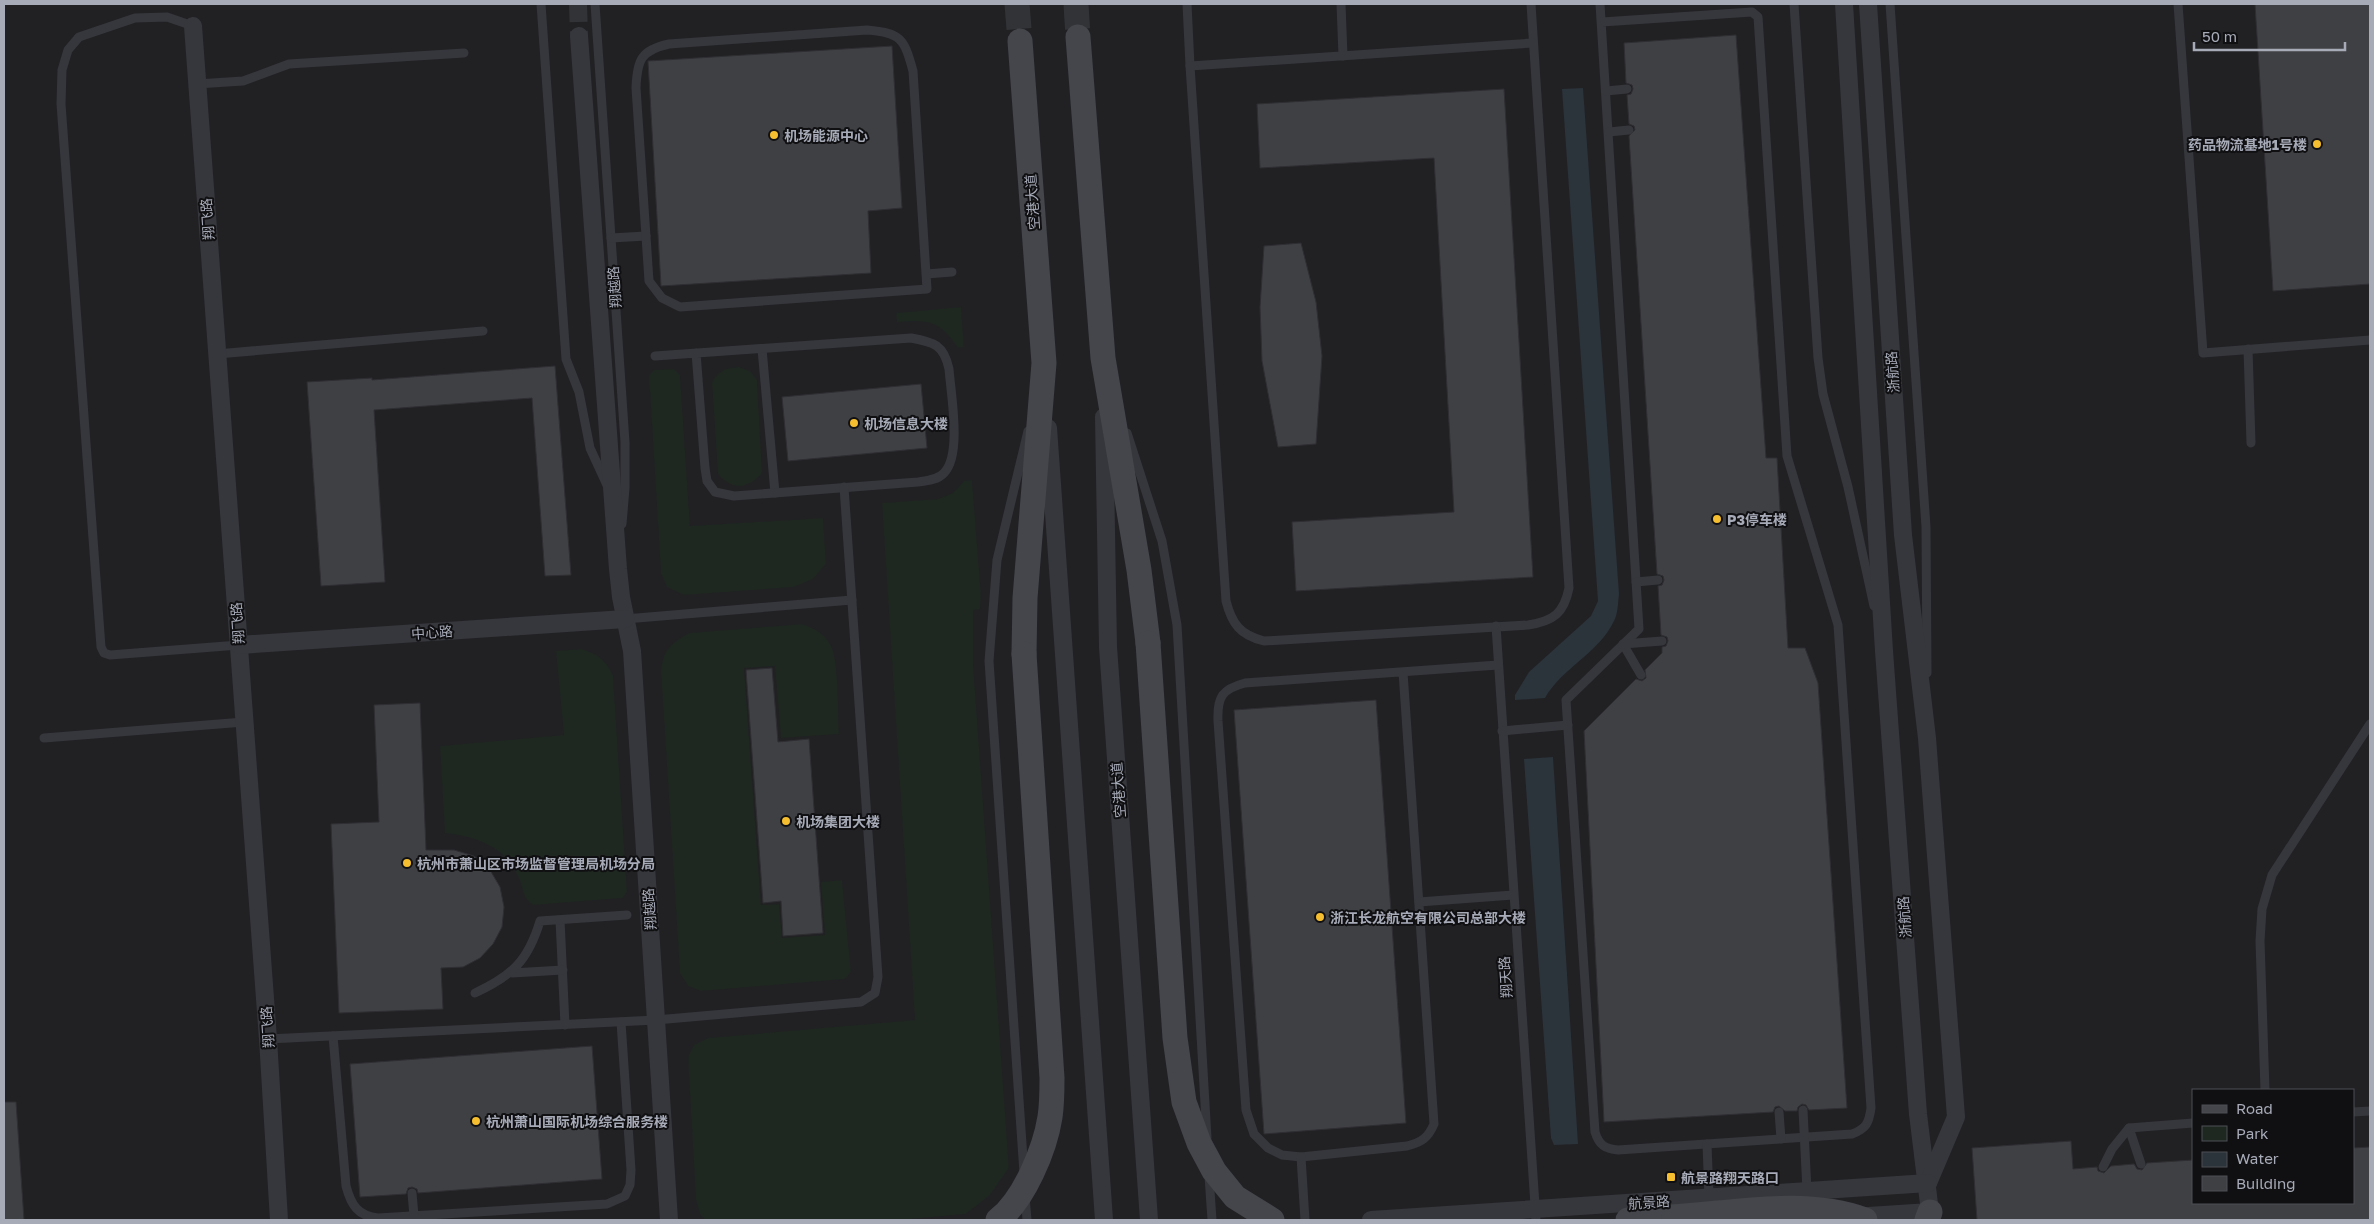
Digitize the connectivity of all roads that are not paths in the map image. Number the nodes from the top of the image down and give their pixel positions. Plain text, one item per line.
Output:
1 (541, 4) edge
2 (595, 4) edge
3 (1187, 4) edge
4 (1341, 4) edge
5 (1531, 4) edge
6 (1600, 4) edge
7 (1794, 4) edge
8 (1844, 4) edge
9 (1868, 4) edge
10 (1890, 4) edge
11 (2178, 4) edge
12 (1602, 22) junction
13 (193, 26) joint
14 (580, 36) tunnel mouth
15 (1078, 37) tunnel mouth
16 (1020, 42) tunnel mouth
17 (1533, 43) junction
18 (464, 53) dead end
19 (1343, 56) junction
20 (1190, 66) junction
21 (197, 84) junction
22 (1627, 89) dead end
23 (1606, 91) junction
24 (1629, 130) dead end
25 (1609, 132) junction
26 (646, 236) junction
27 (611, 238) junction
28 (952, 272) dead end
29 (926, 274) junction
30 (483, 331) dead end
31 (2370, 340) edge
32 (762, 349) junction
33 (2248, 349) junction
34 (696, 353) junction
35 (217, 354) junction
36 (655, 356) dead end
37 (1103, 358) junction
38 (1044, 363) junction
39 (2251, 443) dead end
40 (844, 488) junction
41 (775, 493) junction
42 (613, 499) junction
43 (618, 569) junction
44 (1658, 580) dead end
45 (1636, 582) junction
46 (852, 600) junction
47 (625, 619) junction
48 (1496, 626) junction
49 (1662, 641) dead end
50 (1624, 644) junction
51 (239, 645) junction
52 (1884, 651) junction
53 (1498, 665) junction
54 (1402, 672) junction
55 (1641, 674) dead end
56 (244, 722) junction
57 (2370, 724) edge
58 (1568, 726) junction
59 (1502, 731) junction
60 (44, 738) dead end
61 (1927, 738) junction
62 (1513, 895) junction
63 (1418, 902) junction
64 (627, 915) dead end
65 (560, 920) junction
66 (563, 970) junction
67 (512, 973) junction
68 (475, 993) dead end
69 (656, 1020) junction
70 (621, 1022) junction
71 (565, 1025) junction
72 (333, 1036) junction
73 (268, 1039) junction
74 (2265, 1089) edge
75 (1803, 1110) dead end
76 (2370, 1111) edge
77 (1779, 1112) dead end
78 (2354, 1112) edge
79 (2192, 1123) edge
80 (2129, 1128) junction
81 (1804, 1137) junction
82 (1781, 1139) junction
83 (1707, 1144) junction
84 (1301, 1157) junction
85 (2141, 1164) dead end
86 (2103, 1166) dead end
87 (1928, 1183) junction
88 (1825, 1190) junction
89 (1801, 1192) junction
90 (412, 1194) dead end
91 (1711, 1209) edge
92 (1535, 1215) edge
93 (414, 1216) junction
94 (1674, 1217) junction
95 (1931, 1218) edge
96 (279, 1220) edge
97 (670, 1220) edge
98 (998, 1220) edge
99 (1027, 1220) edge
100 (1104, 1220) edge
101 (1149, 1220) edge
102 (1212, 1220) edge
103 (1272, 1220) edge
104 (1305, 1220) edge
105 (1371, 1220) edge
106 (1628, 1220) edge
107 (1798, 1220) edge
108 (1810, 1220) edge
109 (1834, 1220) edge
110 (1865, 1220) edge

1 - 42 lane, 翔越路
2 - 27 lane, 翔越路
3 - 20 lane
4 - 19 lane
5 - 17 lane
6 - 12 lane
7 - 52 lane, 浙航路
8 - 52 street, 浙航路
9 - 61 street, 浙航路
10 - 61 lane, 浙航路
11 - 33 lane
12 - 23 lane
12 - 81 lane
13 - 21 street, 翔飞路
13 - 51 lane
14 - 42 street, 翔越路
15 - 37 main road, 空港大道
16 - 38 main road, 空港大道
17 - 19 lane
17 - 48 lane
18 - 21 lane
19 - 20 lane
20 - 48 lane
21 - 35 street, 翔飞路
22 - 23 lane
23 - 25 lane
24 - 25 lane
25 - 45 lane
26 - 27 lane
26 - 29 lane
26 - 29 lane
27 - 43 lane, 翔越路
28 - 29 lane
30 - 35 lane
31 - 33 lane
32 - 34 lane
32 - 40 lane
32 - 41 lane
33 - 39 lane
34 - 36 lane
34 - 41 lane
35 - 51 street, 翔飞路
37 - 101 street, 空港大道
37 - 102 lane
37 - 103 main road, 空港大道, bridge
38 - 98 main road, 空港大道, bridge
38 - 99 lane
38 - 100 street, 空港大道
40 - 41 lane
40 - 46 lane
42 - 43 street, 翔越路
43 - 47 street, 翔越路
44 - 45 lane
45 - 50 lane
46 - 47 lane
46 - 69 lane
47 - 51 street, 中心路
47 - 69 street, 翔越路
48 - 53 lane, 翔天路
49 - 50 lane
50 - 55 lane
50 - 58 lane
51 - 56 street, 翔飞路
52 - 87 street, 浙航路
53 - 54 lane
53 - 59 lane, 翔天路
54 - 63 lane
54 - 84 lane
56 - 60 lane
56 - 73 street, 翔飞路
57 - 74 lane
58 - 59 lane
58 - 83 lane
59 - 62 lane, 翔天路
61 - 87 street, 浙航路
62 - 63 lane
62 - 92 lane, 翔天路
63 - 84 lane
64 - 65 lane
65 - 66 lane
65 - 67 lane
66 - 67 lane
66 - 71 lane
67 - 68 lane
69 - 70 lane
69 - 97 street, 翔越路
70 - 71 lane
70 - 93 lane
71 - 72 lane
72 - 73 lane
72 - 93 lane
73 - 96 street, 翔飞路
75 - 81 lane
76 - 78 lane
77 - 82 lane
79 - 80 lane
80 - 85 lane
80 - 86 lane
81 - 82 lane
81 - 89 lane
82 - 83 lane
83 - 91 lane
84 - 104 lane
87 - 88 street, 航景路
87 - 95 street, 浙航路
88 - 89 street, 航景路
88 - 109 street
89 - 91 street, 航景路
89 - 107 street
90 - 93 lane
91 - 92 street, 航景路
91 - 94 main road, bridge
92 - 105 street, 航景路
94 - 106 main road
94 - 110 main road, bridge
95 - 109 street
108 - 109 street

